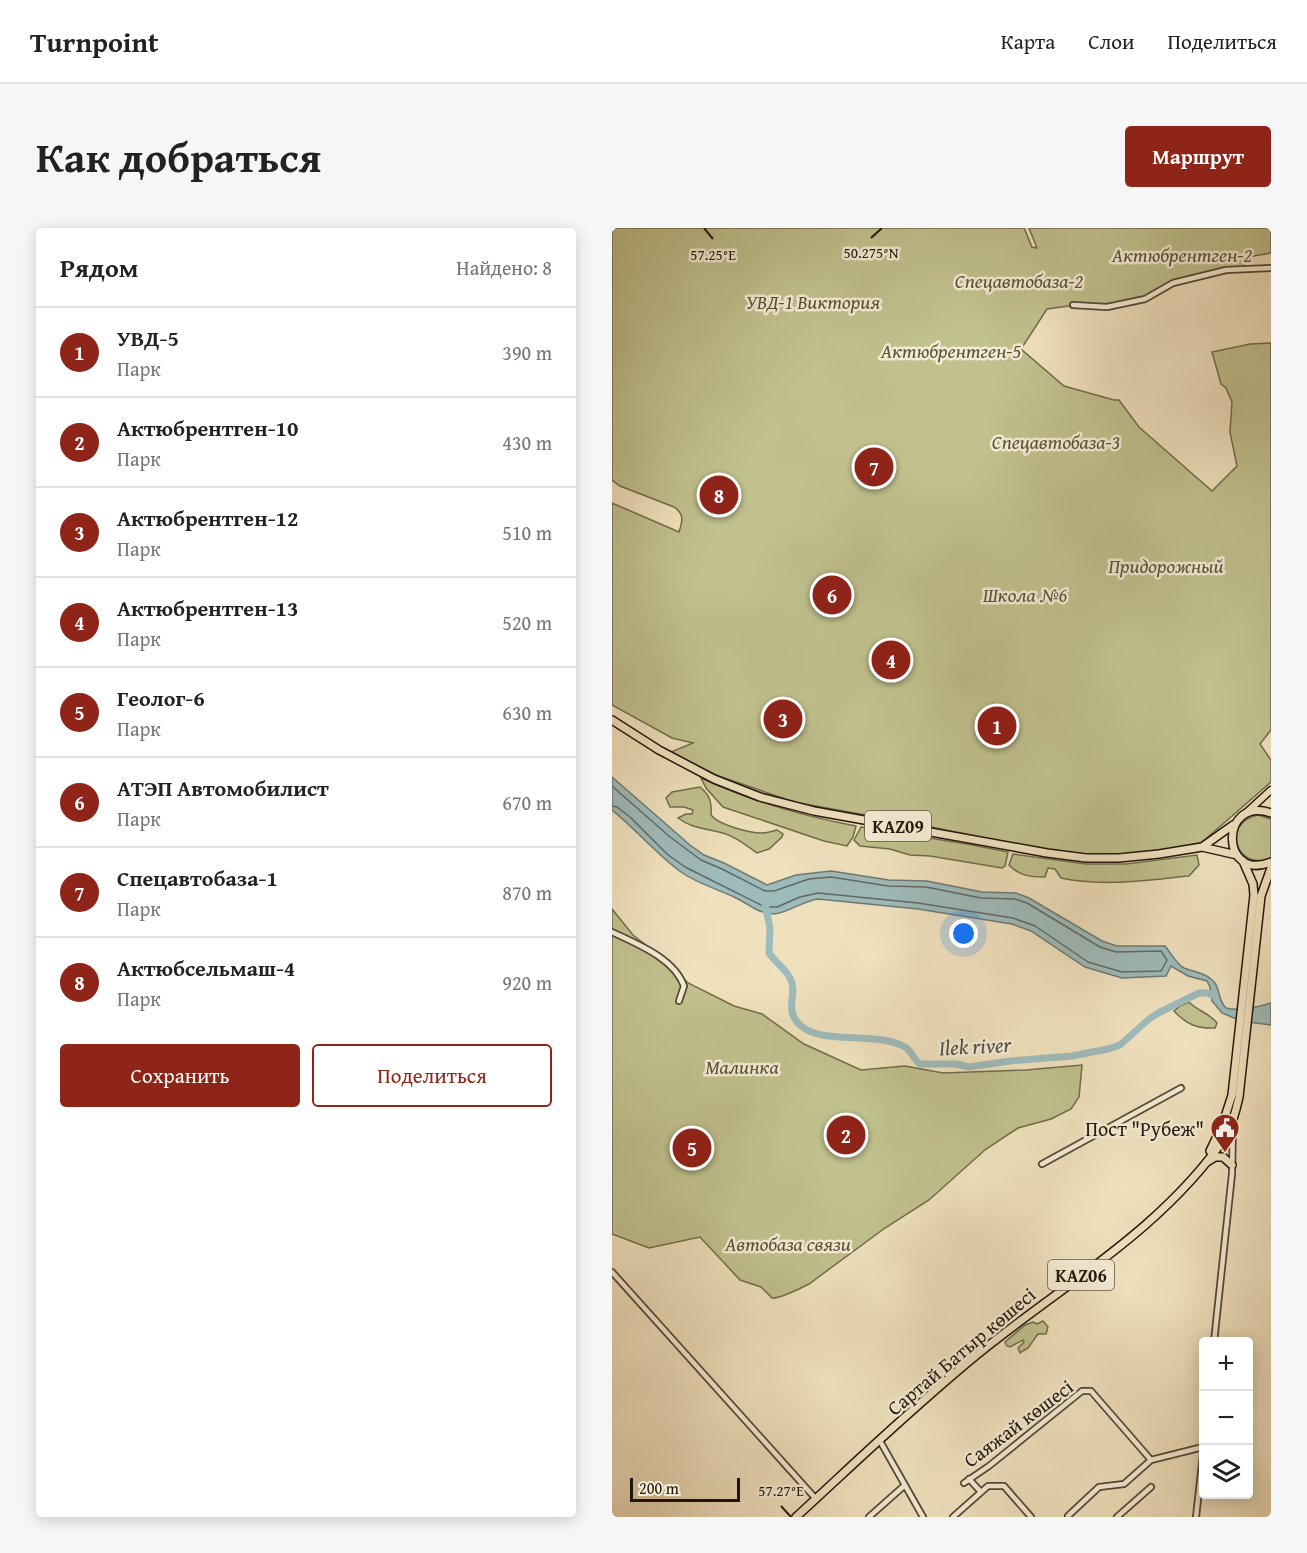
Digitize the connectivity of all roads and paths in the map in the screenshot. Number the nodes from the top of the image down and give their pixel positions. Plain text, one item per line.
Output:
1 (1271, 268) edge
2 (1073, 305) dead end
3 (612, 720) edge
4 (1271, 790) edge
5 (1247, 813) junction
6 (1271, 813) edge
7 (1235, 823) junction
8 (1202, 847) junction
9 (1237, 855) junction
10 (1243, 861) junction
11 (1271, 862) edge
12 (1271, 868) edge
13 (612, 932) edge
14 (1253, 942) junction
15 (679, 1001) dead end
16 (1241, 1051) junction
17 (1181, 1088) dead end
18 (1232, 1095) junction
19 (1233, 1120) junction
20 (1041, 1164) dead end
21 (1202, 1165) junction
22 (1232, 1165) junction
23 (612, 1272) edge
24 (1214, 1337) edge
25 (880, 1441) junction
26 (1199, 1448) edge
27 (1152, 1460) junction
28 (905, 1485) junction
29 (1151, 1487) dead end
30 (1199, 1487) edge
31 (981, 1492) junction
32 (816, 1499) junction
33 (1068, 1516) edge
34 (796, 1517) edge
35 (869, 1517) edge
36 (923, 1517) edge
37 (953, 1517) edge
38 (1031, 1517) edge
39 (1117, 1517) edge
40 (1196, 1517) edge

1 - 2 street
3 - 8 highway, KAZ09
4 - 5 main road
5 - 6 highway
5 - 7 highway
7 - 8 highway, KAZ09
7 - 9 highway
8 - 9 highway, KAZ09
9 - 10 highway, KАZ06
10 - 11 highway
10 - 14 highway, KАZ06
12 - 14 highway, KАZ06
13 - 15 street
14 - 16 highway, KАZ06
16 - 18 highway, KАZ06
16 - 19 highway, KАZ06
17 - 20 street
18 - 19 street
18 - 21 highway, KАZ06
19 - 21 highway, KАZ06
19 - 22 street
21 - 22 highway
21 - 25 highway, Сартай Батыр көшесі / KАZ06
22 - 24 street
23 - 32 street
25 - 28 street
25 - 32 highway, Сартай Батыр көшесі / KАZ06
26 - 27 street
27 - 31 street, Саяжай көшесі
27 - 33 street
28 - 35 street
28 - 36 street
29 - 39 street
30 - 40 street
31 - 37 street
31 - 38 street
32 - 34 highway, Сартай Батыр көшесі / KАZ06

